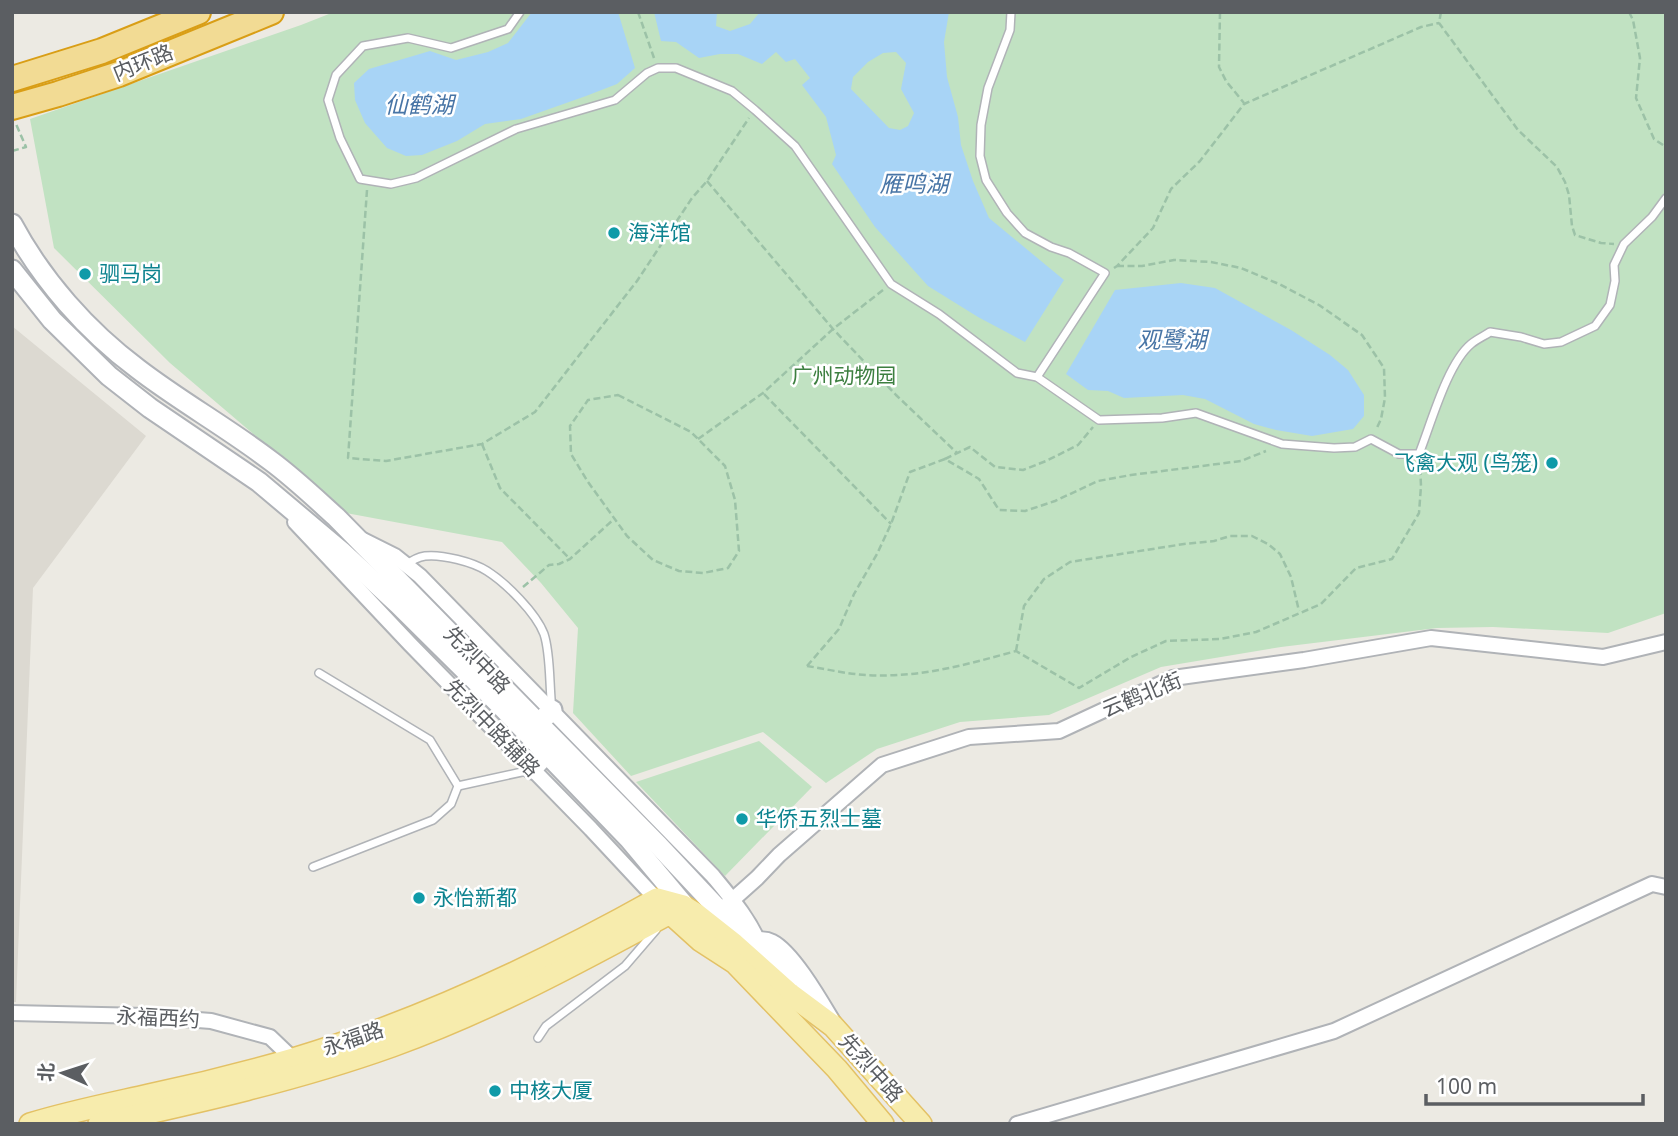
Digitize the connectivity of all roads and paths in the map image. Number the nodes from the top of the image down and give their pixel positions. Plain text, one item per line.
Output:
1 (198, 12) edge
2 (271, 12) edge
3 (520, 12) edge
4 (638, 12) edge
5 (1011, 12) edge
6 (1220, 12) edge
7 (1441, 12) edge
8 (1629, 12) edge
9 (1439, 23) junction
10 (162, 26) junction
11 (658, 68) junction
12 (12, 70) edge
13 (12, 79) edge
14 (1244, 104) junction
15 (755, 110) junction
16 (13, 113) edge
17 (1666, 147) edge
18 (12, 151) edge
19 (367, 180) junction
20 (707, 181) junction
21 (1666, 198) edge
22 (12, 224) edge
23 (1624, 244) junction
24 (1117, 266) junction
25 (12, 271) edge
26 (1105, 273) junction
27 (891, 284) junction
28 (832, 329) junction
29 (94, 331) junction
30 (79, 348) junction
31 (1037, 377) junction
32 (764, 393) junction
33 (1099, 420) junction
34 (698, 439) junction
35 (1371, 439) junction
36 (482, 444) junction
37 (1282, 444) junction
38 (957, 453) junction
39 (1419, 454) junction
40 (945, 459) junction
41 (259, 482) junction
42 (614, 519) junction
43 (891, 524) junction
44 (570, 559) junction
45 (400, 569) junction
46 (516, 594) junction
47 (1299, 613) junction
48 (1666, 642) edge
49 (1016, 651) junction
50 (319, 673) dead end
51 (545, 717) junction
52 (546, 754) junction
53 (532, 769) junction
54 (458, 786) junction
55 (659, 846) junction
56 (313, 867) dead end
57 (1666, 887) edge
58 (673, 904) junction
59 (726, 905) junction
60 (750, 951) junction
61 (12, 1013) edge
62 (538, 1038) dead end
63 (293, 1059) junction
64 (30, 1124) edge
65 (99, 1124) edge
66 (883, 1124) edge
67 (921, 1124) edge
68 (1017, 1124) edge

1 - 10 highway, 内环路
2 - 16 highway, 内环路
3 - 19 lane
4 - 11 path
5 - 26 lane
6 - 14 path
7 - 9 path
8 - 17 path
9 - 14 path
9 - 23 path
10 - 12 highway
10 - 13 highway, 内环路
11 - 15 lane
11 - 19 lane
14 - 24 path
15 - 20 path
15 - 27 lane
16 - 18 path
19 - 36 path
20 - 28 path
20 - 36 path
21 - 23 lane
22 - 29 main road, 先烈中路
23 - 39 lane
24 - 26 path
24 - 35 path
25 - 30 main road, 先烈中路
26 - 31 lane
27 - 28 path
27 - 31 lane
28 - 32 path
28 - 38 path
29 - 30 main road
29 - 45 main road, 先烈中路
30 - 41 main road, 先烈中路
31 - 33 lane
32 - 34 path
32 - 43 path
33 - 37 lane
33 - 38 path
34 - 42 path
34 - 42 path
35 - 37 lane
35 - 39 lane
36 - 44 path
37 - 40 path
38 - 40 path
39 - 47 path
40 - 43 path
41 - 52 main road, 先烈中路
41 - 53 street, 先烈中路辅路
42 - 44 path
43 - 49 path
44 - 46 path
45 - 46 lane
45 - 51 main road, 先烈中路
46 - 51 lane
47 - 49 path
47 - 49 path
48 - 59 street, 云鹤北街
50 - 54 lane
51 - 55 main road, 先烈中路
51 - 59 street
52 - 53 main road
52 - 58 main road, 先烈中路
53 - 54 lane
53 - 58 street, 先烈中路辅路
54 - 56 lane
55 - 58 main road
55 - 59 main road, 先烈中路
57 - 68 street
58 - 60 main road
58 - 62 lane
58 - 63 main road, 永福路
58 - 65 main road, 永福路
59 - 60 main road, 先烈中路
60 - 66 main road, 先烈中路
60 - 67 main road, 先烈中路
61 - 63 street, 永福西约
63 - 64 main road, 永福路

